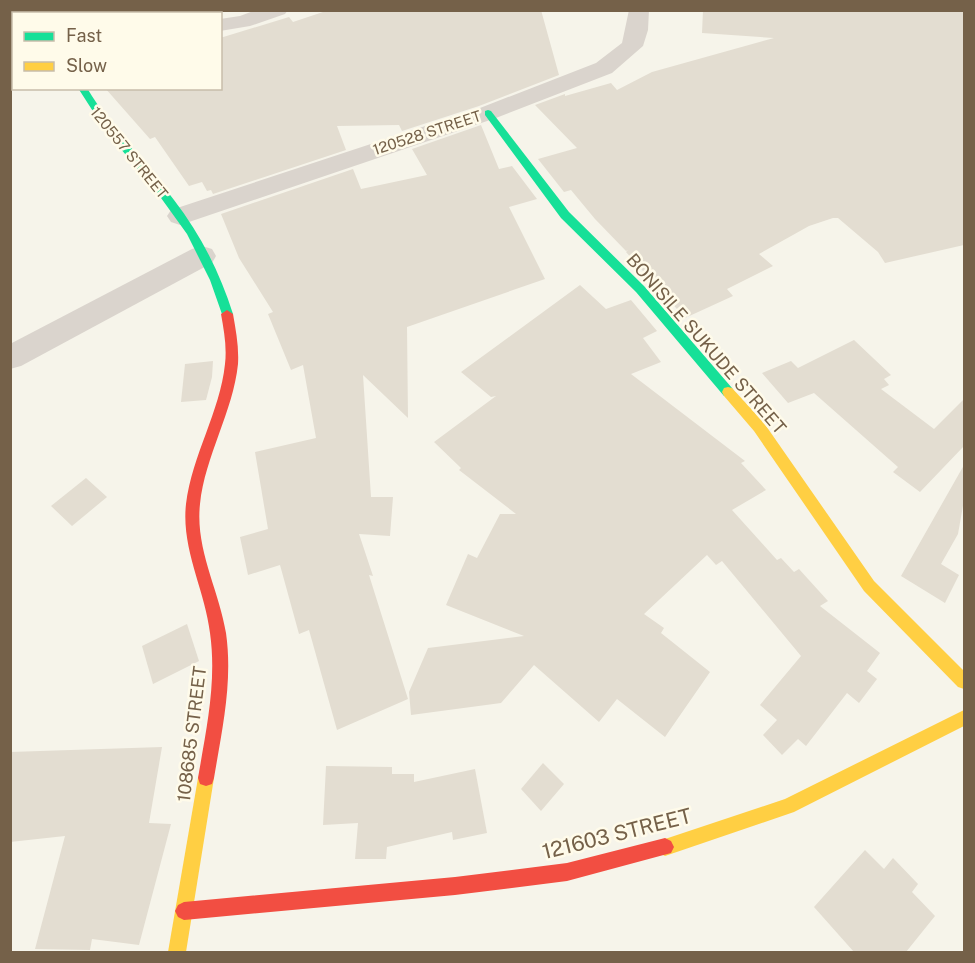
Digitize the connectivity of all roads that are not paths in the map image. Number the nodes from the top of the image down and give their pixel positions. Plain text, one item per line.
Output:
1 (278, 10) edge
2 (639, 10) edge
3 (222, 25) edge
4 (83, 90) edge
5 (488, 113) junction
6 (180, 216) junction
7 (202, 256) junction
8 (10, 358) edge
9 (964, 681) edge
10 (964, 718) edge
11 (183, 911) junction
12 (177, 952) edge

1 - 3 street
2 - 5 street, 120528 STREET
4 - 6 street, 120557 STREET
5 - 6 street, 120528 STREET
5 - 9 street, BONISILE SUKUDE STREET
6 - 7 street, 108685 STREET
7 - 8 street
7 - 11 street, 108685 STREET
10 - 11 street, 121603 STREET
11 - 12 street, 108685 STREET

